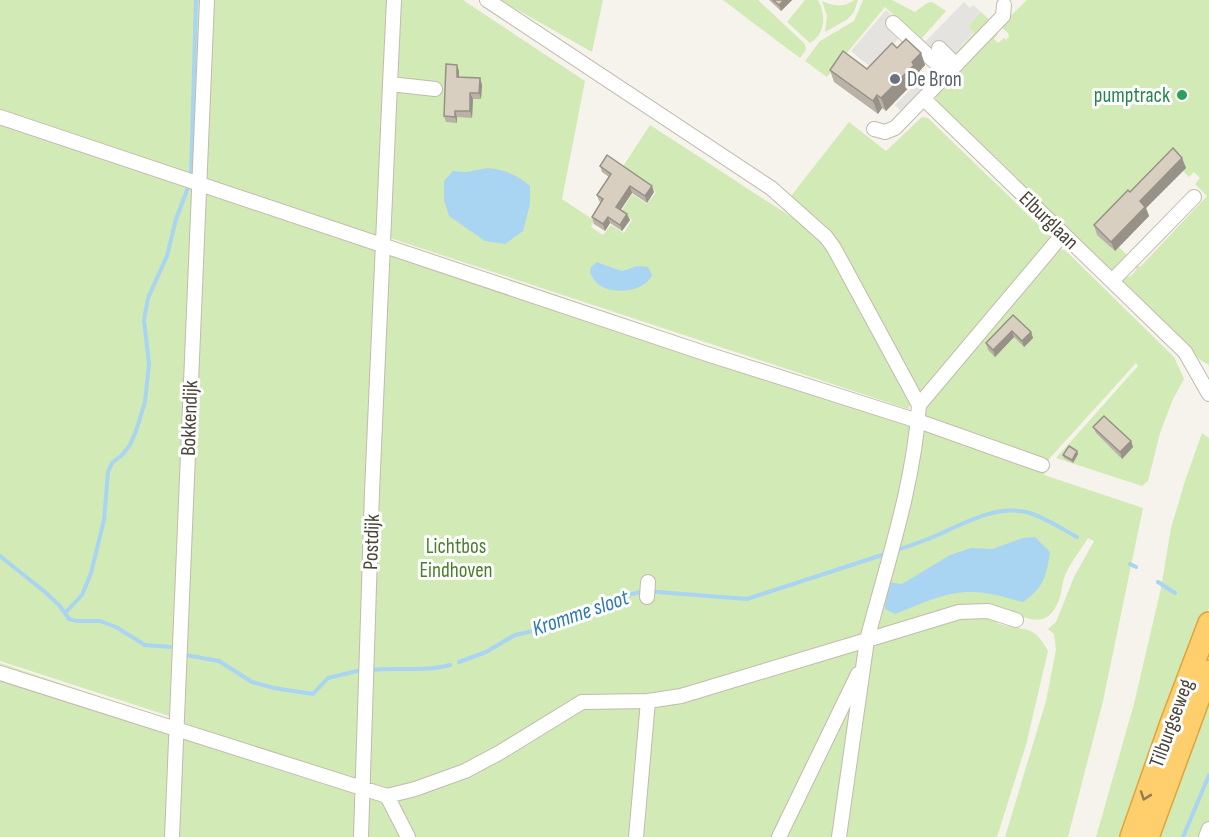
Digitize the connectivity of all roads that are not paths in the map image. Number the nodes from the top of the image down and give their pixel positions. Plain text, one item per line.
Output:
1 (207, 0) edge
2 (394, 0) edge
3 (487, 0) edge
4 (1005, 2) edge
5 (893, 23) dead end
6 (939, 48) dead end
7 (952, 69) junction
8 (390, 84) junction
9 (435, 89) dead end
10 (924, 99) junction
11 (0, 117) edge
12 (874, 129) dead end
13 (200, 183) junction
14 (1194, 197) dead end
15 (1064, 234) junction
16 (384, 247) junction
17 (1112, 281) junction
18 (1209, 394) edge
19 (919, 405) junction
20 (918, 421) junction
21 (1042, 465) dead end
22 (1016, 620) dead end
23 (1209, 623) edge
24 (867, 640) junction
25 (864, 662) junction
26 (1209, 671) edge
27 (0, 673) edge
28 (648, 701) junction
29 (176, 728) junction
30 (362, 789) junction
31 (387, 796) junction
32 (1209, 829) edge
33 (1141, 832) edge
34 (172, 837) edge
35 (361, 837) edge
36 (408, 837) edge
37 (636, 837) edge
38 (779, 837) edge
39 (839, 837) edge
40 (1206, 837) edge

1 - 13 street, Bokkendijk
2 - 8 street, Postdijk
3 - 19 street
4 - 7 street
5 - 7 street
6 - 7 street
7 - 10 street
8 - 9 street
8 - 16 street, Postdijk
10 - 12 street
10 - 15 street, Elburglaan
11 - 13 street
13 - 16 street
13 - 29 street, Bokkendijk
14 - 17 street
15 - 17 street, Elburglaan
15 - 19 street
16 - 20 street
16 - 30 street, Postdijk
17 - 18 street, Elburglaan
19 - 20 street
20 - 21 street
20 - 24 street
22 - 24 street
23 -> 33 highway, Tilburgseweg
24 - 25 street
24 - 28 street
25 - 38 street
25 - 39 street
26 - 33 highway, Tilburgseweg
27 - 29 street
28 - 31 street
28 - 37 street
29 - 30 street
29 - 34 street, Bokkendijk
30 - 31 street
30 - 35 street, Postdijk
31 - 36 street
32 - 40 street

